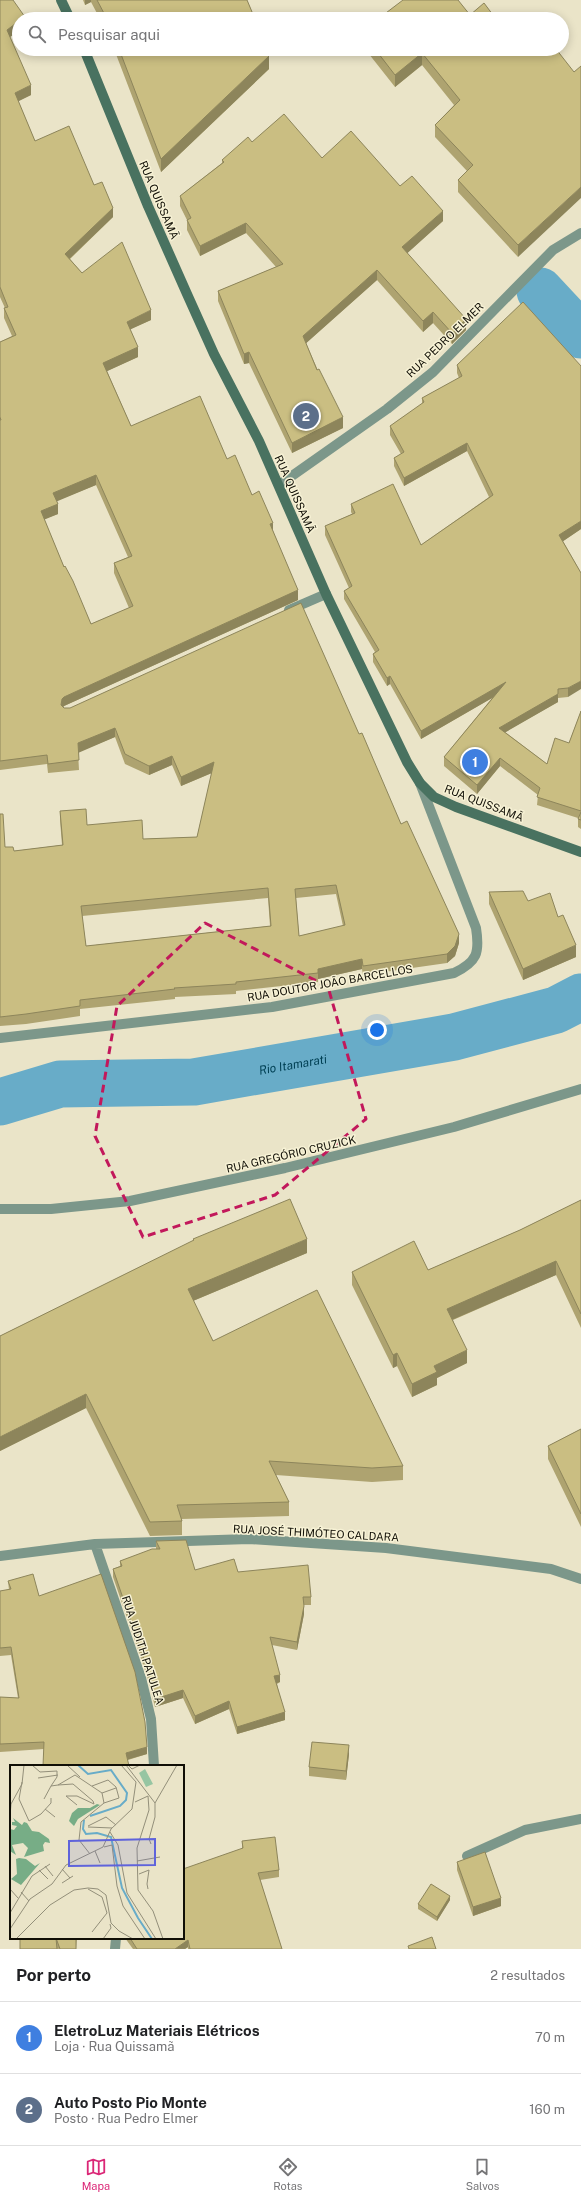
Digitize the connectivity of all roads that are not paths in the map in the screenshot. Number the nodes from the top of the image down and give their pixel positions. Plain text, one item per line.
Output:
1 (61, 0) edge
2 (67, 12) edge
3 (87, 56) edge
4 (581, 233) edge
5 (279, 485) junction
6 (326, 594) junction
7 (282, 614) edge
8 (420, 783) junction
9 (581, 852) edge
10 (0, 1038) edge
11 (581, 1089) edge
12 (0, 1209) edge
13 (95, 1544) junction
14 (0, 1556) edge
15 (581, 1579) edge
16 (154, 1765) edge
17 (581, 1818) edge
18 (466, 1856) dead end
19 (116, 1939) edge
20 (115, 1949) edge

1 - 2 street
3 - 5 street, RUA QUISSAMÃ
4 - 5 street, RUA PEDRO ELMER
5 - 6 street, RUA QUISSAMÃ
6 - 7 street
6 - 8 street, RUA QUISSAMÃ
8 - 9 street, RUA QUISSAMÃ
8 - 10 street, RUA DOUTOR JOÃO BARCELLOS
11 - 12 street, RUA GREGÓRIO CRUZICK
13 - 14 street, RUA JOSÉ THIMÓTEO CALDARA
13 - 15 street, RUA JOSÉ THIMÓTEO CALDARA
13 - 16 street, RUA JUDITH PATULEA
17 - 18 street
19 - 20 street

